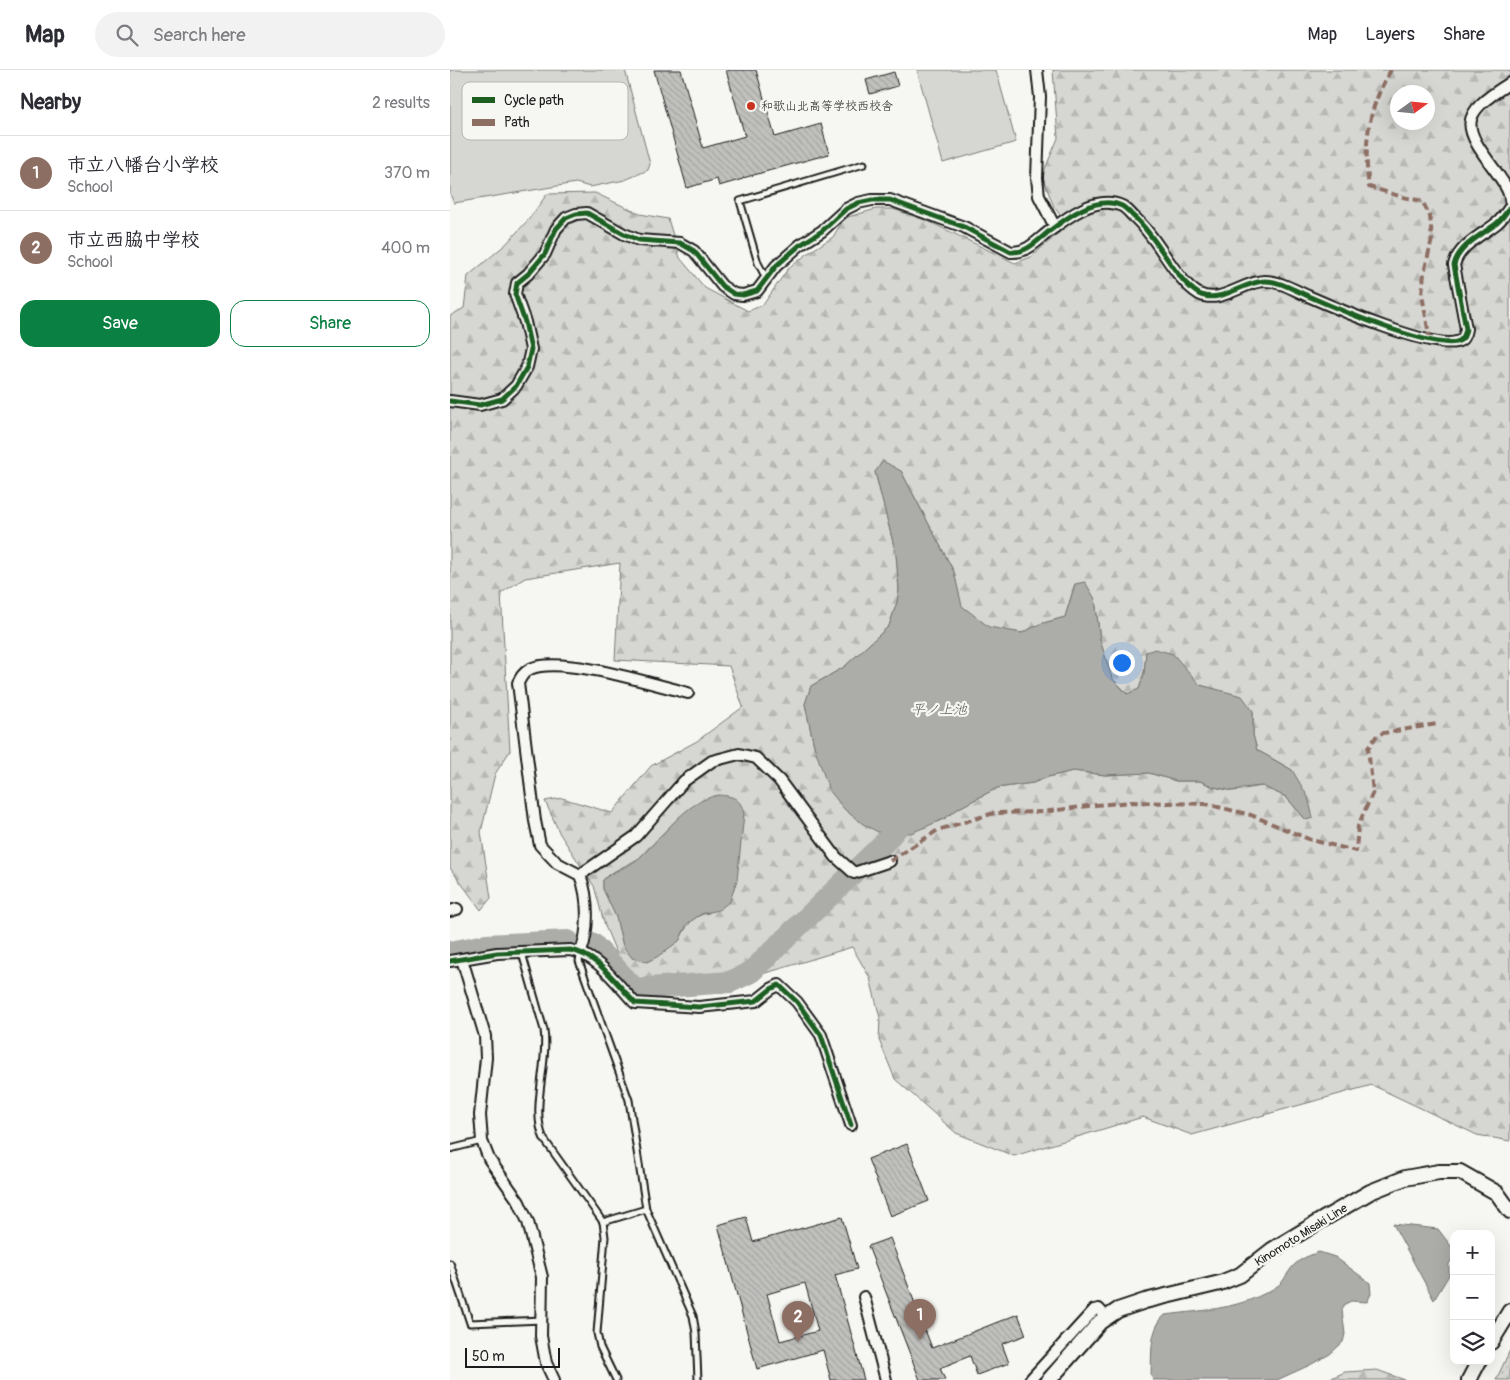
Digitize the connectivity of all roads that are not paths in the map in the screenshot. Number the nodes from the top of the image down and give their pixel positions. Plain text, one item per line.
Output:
1 (1037, 70) edge
2 (1510, 83) edge
3 (864, 164) dead end
4 (1510, 200) edge
5 (1510, 207) edge
6 (1055, 227) junction
7 (766, 278) junction
8 (450, 401) edge
9 (688, 693) dead end
10 (890, 861) dead end
11 (580, 876) junction
12 (581, 952) junction
13 (522, 953) junction
14 (462, 958) junction
15 (450, 961) edge
16 (851, 1125) dead end
17 (482, 1141) junction
18 (450, 1149) edge
19 (646, 1209) junction
20 (1510, 1211) edge
21 (603, 1222) junction
22 (450, 1263) edge
23 (864, 1297) dead end
24 (1510, 1311) edge
25 (1106, 1317) junction
26 (543, 1320) junction
27 (1495, 1335) edge
28 (1477, 1365) edge
29 (554, 1380) edge
30 (616, 1380) edge
31 (698, 1380) edge
32 (886, 1380) edge
33 (1030, 1380) edge
34 (1049, 1380) edge
35 (1468, 1380) edge

1 - 6 street
2 - 4 street
3 - 7 lane
5 - 6 street
6 - 7 street
7 - 8 street
9 - 11 street
10 - 11 street
11 - 12 street
12 - 13 street
12 - 16 street
12 - 19 lane
13 - 14 street
13 - 21 lane
14 - 15 street
14 - 17 street
17 - 18 lane
17 - 26 street
19 - 21 lane
19 - 31 lane
20 - 25 main road, Kinomoto Misaki Line
21 - 30 lane
22 - 26 lane
23 - 32 street
24 - 27 main road
25 - 33 street
25 - 34 main road, Kinomoto Misaki Line
26 - 29 street
28 - 35 main road

